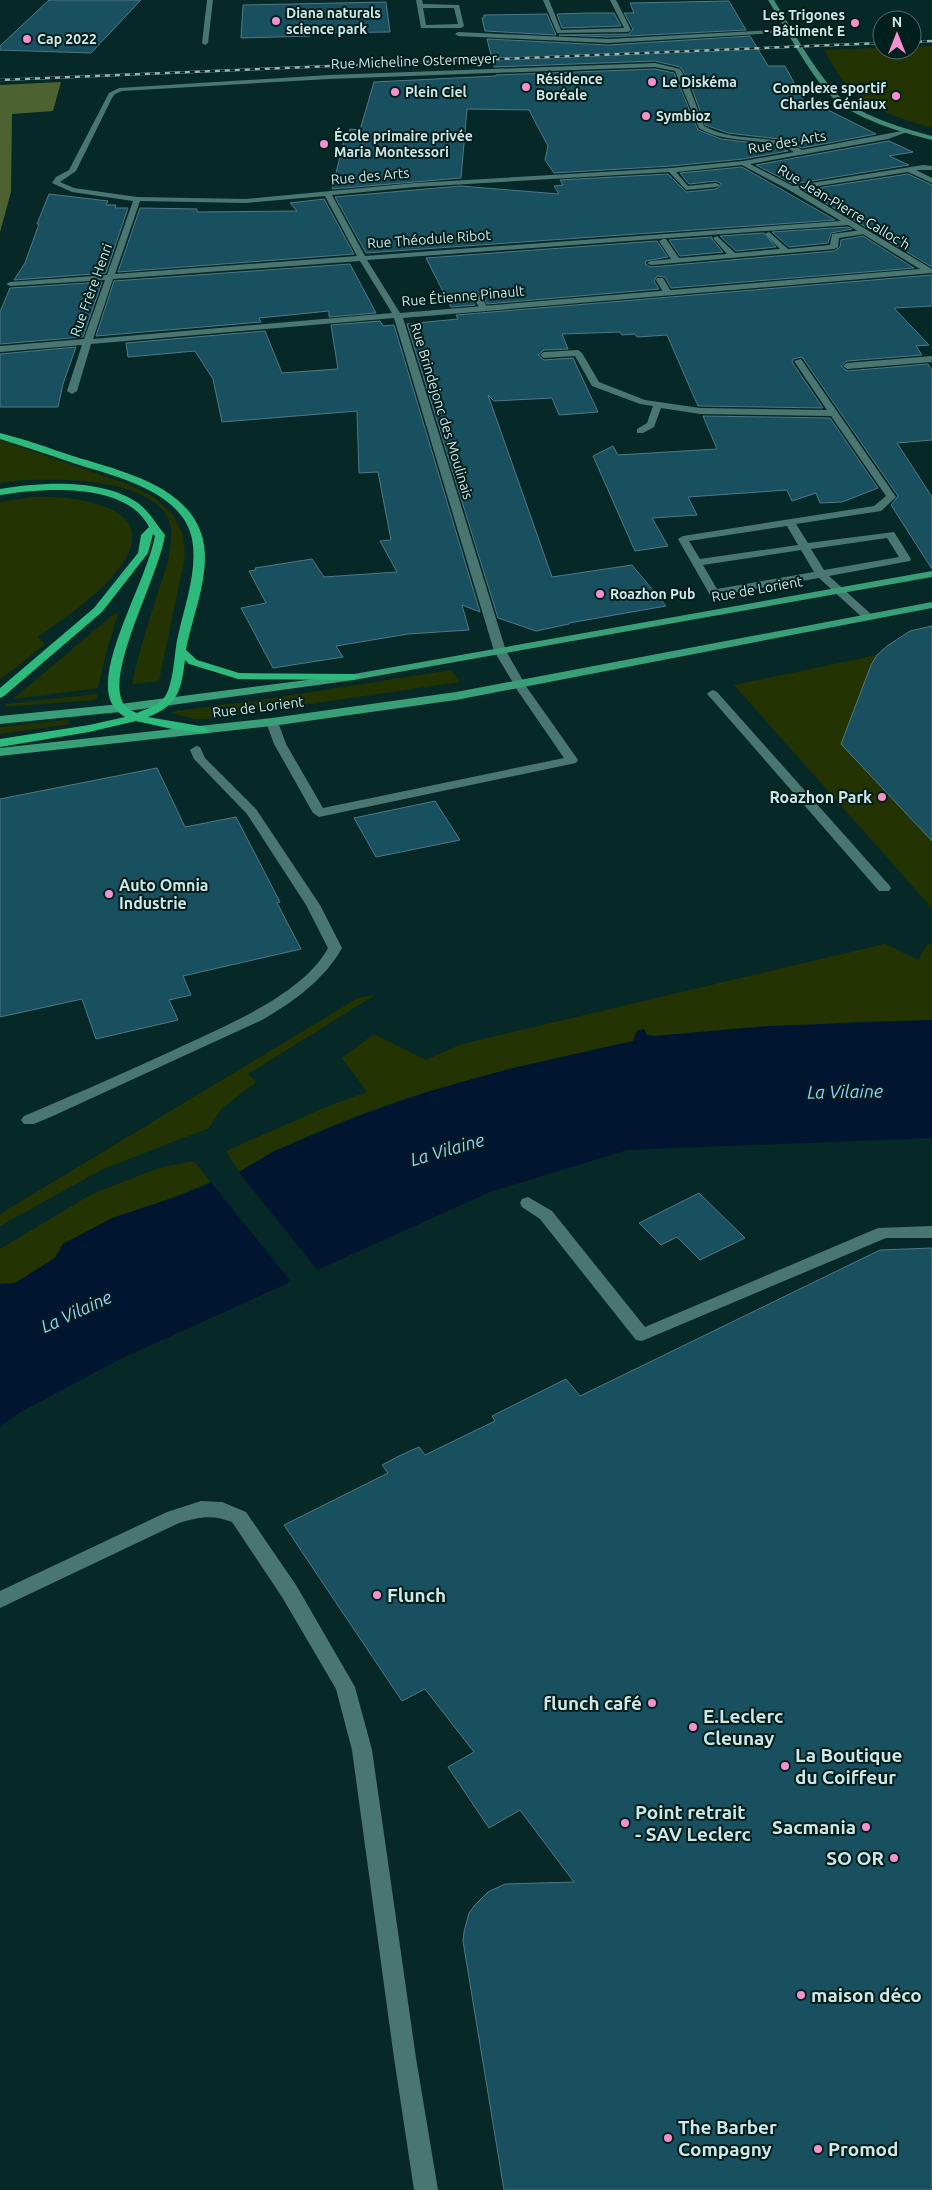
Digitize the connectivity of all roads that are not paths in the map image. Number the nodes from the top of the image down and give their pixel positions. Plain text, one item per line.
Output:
1 (210, 0) edge
2 (546, 0) edge
3 (613, 0) edge
4 (771, 0) edge
5 (419, 3) edge
6 (791, 32) junction
7 (458, 34) dead end
8 (205, 43) dead end
9 (904, 131) junction
10 (932, 138) edge
11 (800, 152) junction
12 (743, 163) junction
13 (932, 168) edge
14 (671, 170) junction
15 (910, 170) junction
16 (932, 181) edge
17 (716, 186) dead end
18 (792, 188) junction
19 (72, 190) joint
20 (327, 193) junction
21 (138, 199) junction
22 (850, 223) junction
23 (862, 232) junction
24 (769, 234) dead end
25 (717, 238) dead end
26 (663, 242) dead end
27 (786, 251) junction
28 (733, 256) junction
29 (362, 258) junction
30 (677, 260) junction
31 (650, 263) dead end
32 (930, 272) edge
33 (112, 276) junction
34 (660, 280) dead end
35 (10, 284) dead end
36 (668, 293) junction
37 (476, 296) dead end
38 (484, 308) junction
39 (398, 316) junction
40 (87, 342) junction
41 (0, 349) edge
42 (544, 355) dead end
43 (932, 359) edge
44 (798, 361) dead end
45 (847, 366) dead end
46 (72, 391) dead end
47 (658, 404) junction
48 (833, 413) junction
49 (640, 431) dead end
50 (0, 436) edge
51 (0, 492) edge
52 (790, 522) junction
53 (153, 528) junction
54 (804, 547) junction
55 (697, 564) junction
56 (820, 573) junction
57 (932, 574) edge
58 (838, 590) junction
59 (932, 605) edge
60 (868, 617) junction
61 (180, 650) junction
62 (500, 651) junction
63 (354, 677) junction
64 (519, 684) junction
65 (0, 694) edge
66 (713, 694) dead end
67 (168, 701) junction
68 (120, 708) junction
69 (138, 717) junction
70 (0, 720) edge
71 (272, 722) junction
72 (202, 730) junction
73 (0, 743) edge
74 (196, 750) dead end
75 (0, 752) edge
76 (884, 888) dead end
77 (29, 1120) dead end
78 (528, 1203) dead end
79 (932, 1232) edge
80 (0, 1600) edge
81 (426, 2190) edge

1 - 8 street
2 - 3 street
4 - 6 street
5 - 5 street
6 - 7 street
6 - 9 street
9 - 10 street
9 - 11 street, Rue des Arts
11 - 12 street, Rue des Arts
11 - 19 street, Rue Micheline Ostermeyer
12 - 14 street, Rue des Arts
12 - 18 street, Rue Jean-Pierre Calloc'h
13 - 15 street
14 - 17 street
14 - 20 street, Rue des Arts
15 - 16 street
15 - 18 street
18 - 22 street, Rue Jean-Pierre Calloc'h
19 - 21 street, Rue des Arts
20 - 21 street, Rue des Arts
20 - 29 street, Rue Brindejonc des Moulinais
21 - 33 street, Rue Frère Henri
22 - 23 street, Rue Jean-Pierre Calloc'h
22 - 29 street, Rue Théodule Ribot
23 - 27 street
23 - 32 street, Rue Jean-Pierre Calloc'h
24 - 27 street
25 - 28 street
26 - 30 street
27 - 28 street
28 - 30 street
29 - 33 street, Rue Théodule Ribot
29 - 39 street, Rue Brindejonc des Moulinais
30 - 31 street
32 - 36 street, Rue Étienne Pinault
33 - 35 street, Rue Théodule Ribot
33 - 40 street, Rue Frère Henri
34 - 36 street
36 - 38 street, Rue Étienne Pinault
37 - 38 street
38 - 39 street, Rue Étienne Pinault
39 - 40 street, Rue Étienne Pinault
39 - 62 street, Rue Brindejonc des Moulinais
40 - 41 street, Rue Étienne Pinault
40 - 46 street, Rue Frère Henri
42 - 47 street
43 - 45 street
44 - 48 street
47 - 48 street
47 - 49 street
48 - 52 street
50 - 61 highway
51 - 53 highway
52 - 54 street
52 - 55 street
53 - 65 highway
53 - 68 highway
54 - 55 street
54 - 56 street
54 - 56 street
55 - 56 street
56 - 58 street
57 - 58 main road, Rue de Lorient
58 - 60 street
58 - 62 main road, Rue de Lorient
59 - 60 main road, Rue de Lorient
60 - 64 main road, Rue de Lorient
61 - 63 highway
61 - 67 highway
62 - 63 main road, Rue de Lorient
62 - 64 street
63 - 67 main road, Rue de Lorient
64 - 71 main road, Rue de Lorient
64 - 71 street
66 - 76 street
67 - 68 main road, Rue de Lorient
67 - 69 highway
68 - 69 highway
68 - 70 main road, Rue de Lorient
69 - 72 highway
69 - 73 highway
71 - 72 main road, Rue de Lorient
72 - 75 main road, Rue de Lorient
74 - 77 street
78 - 79 street
80 - 81 street

